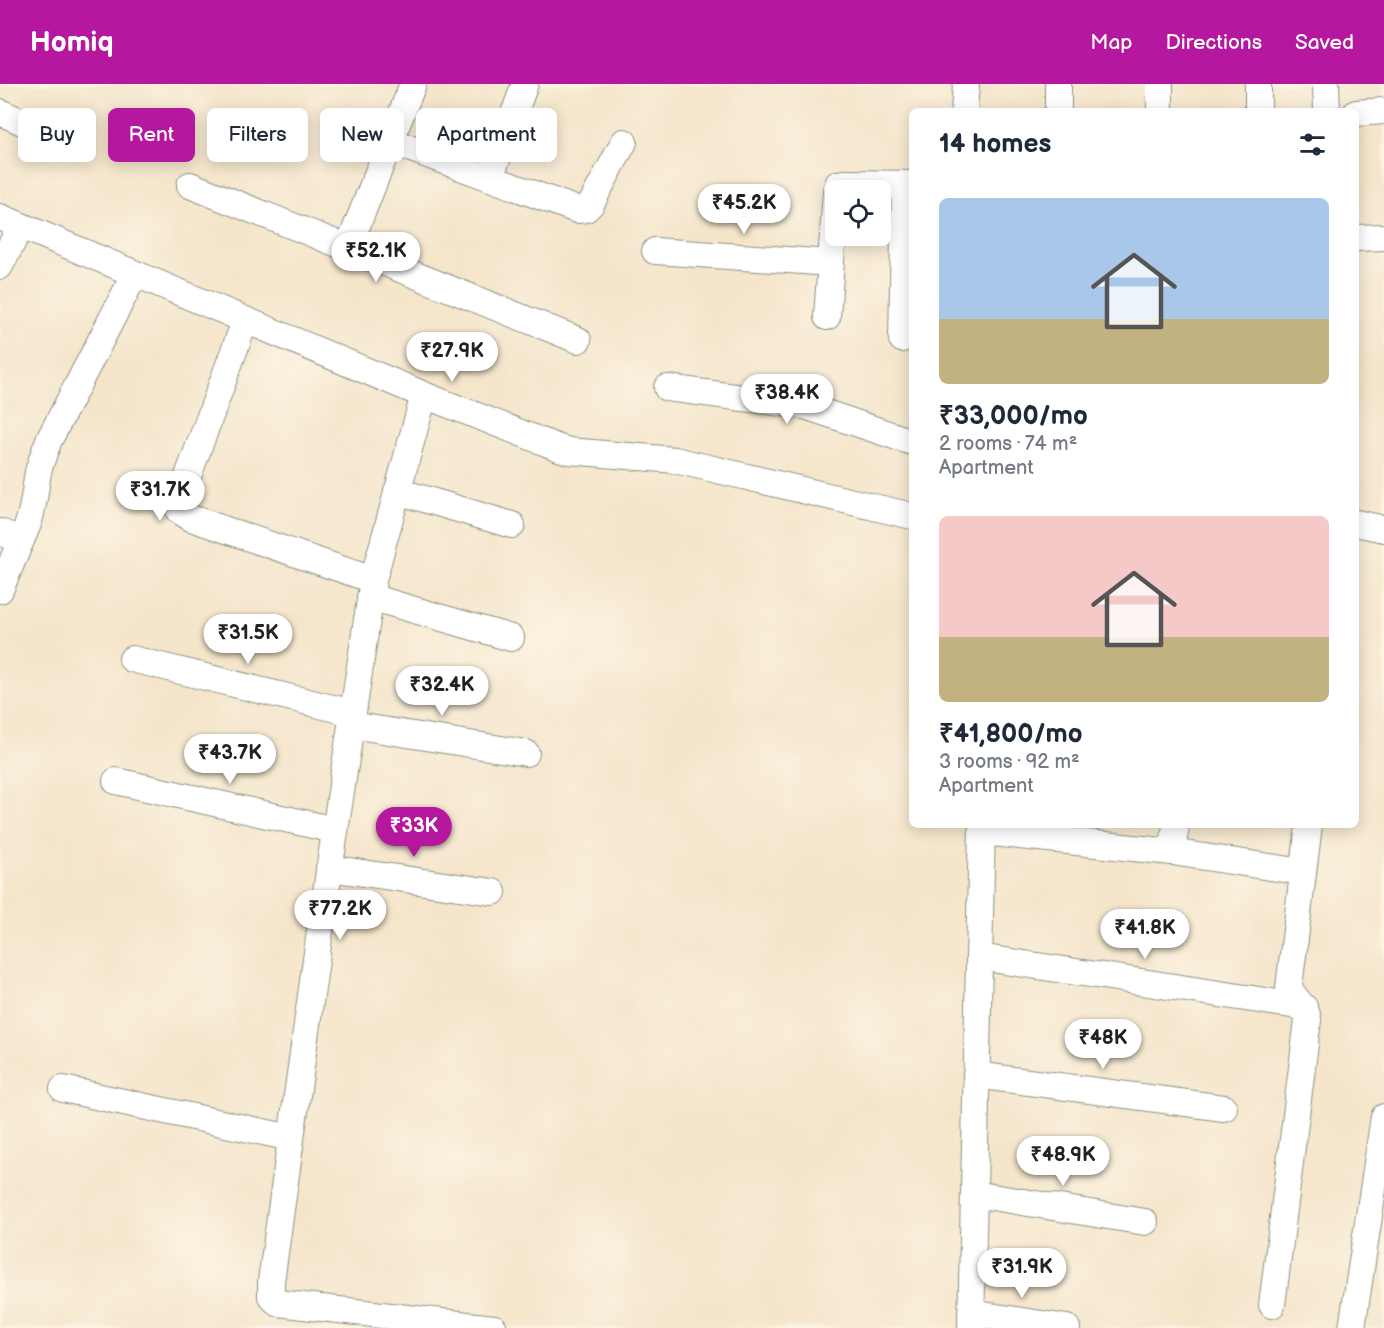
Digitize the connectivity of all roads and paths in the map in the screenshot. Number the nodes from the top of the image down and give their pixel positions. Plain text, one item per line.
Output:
1 (413, 84) edge
2 (525, 84) edge
3 (966, 84) edge
4 (1058, 84) edge
5 (1160, 84) edge
6 (1258, 84) edge
7 (1326, 84) edge
8 (403, 108) edge
9 (964, 108) edge
10 (1058, 108) edge
11 (1160, 108) edge
12 (1258, 108) edge
13 (1327, 108) edge
14 (1384, 111) edge
15 (0, 112) edge
16 (1359, 113) edge
17 (18, 120) edge
18 (624, 142) dead end
19 (404, 146) edge
20 (382, 162) edge
21 (490, 178) junction
22 (891, 184) edge
23 (909, 184) edge
24 (190, 185) dead end
25 (11, 221) edge
26 (1384, 237) edge
27 (1359, 238) edge
28 (832, 246) edge
29 (348, 248) junction
30 (655, 251) dead end
31 (831, 263) junction
32 (0, 266) edge
33 (135, 274) junction
34 (827, 317) dead end
35 (245, 321) junction
36 (903, 339) dead end
37 (578, 340) dead end
38 (666, 387) dead end
39 (424, 395) junction
40 (909, 441) edge
41 (397, 491) junction
42 (909, 515) edge
43 (1359, 524) edge
44 (512, 525) dead end
45 (1384, 529) edge
46 (11, 536) edge
47 (372, 588) junction
48 (0, 590) edge
49 (511, 638) dead end
50 (132, 659) dead end
51 (352, 719) junction
52 (526, 753) dead end
53 (116, 781) dead end
54 (982, 828) edge
55 (1176, 828) edge
56 (1310, 828) edge
57 (335, 830) junction
58 (1172, 852) junction
59 (329, 868) junction
60 (1303, 872) junction
61 (493, 892) dead end
62 (979, 957) junction
63 (1304, 1007) junction
64 (976, 1076) junction
65 (63, 1089) dead end
66 (1224, 1108) dead end
67 (1384, 1118) edge
68 (291, 1138) junction
69 (974, 1194) junction
70 (1145, 1222) dead end
71 (1272, 1305) dead end
72 (971, 1320) edge
73 (494, 1328) edge
74 (1067, 1328) edge
75 (1353, 1328) edge

1 - 8 street
2 - 21 street
3 - 9 street
4 - 10 street
5 - 11 street
6 - 12 street
7 - 13 street
14 - 16 street
15 - 17 street
18 - 21 street
19 - 21 street
20 - 29 street
22 - 23 street
23 - 36 street
24 - 29 street
25 - 32 street
25 - 33 street
26 - 27 street
28 - 31 street
29 - 37 street
30 - 31 street
31 - 34 street
33 - 35 street
33 - 46 street
35 - 39 street
35 - 47 street
38 - 40 street
39 - 41 street
39 - 42 street
41 - 44 street
41 - 47 street
43 - 45 street
46 - 48 street
47 - 49 street
47 - 51 street
50 - 51 street
51 - 52 street
51 - 57 street
53 - 57 street
54 - 58 street
54 - 62 street
55 - 58 street
56 - 60 street
57 - 59 street
58 - 60 street
59 - 61 street
59 - 68 street
60 - 63 street
62 - 63 street
62 - 64 street
63 - 71 street
64 - 66 street
64 - 69 street
65 - 68 street
67 - 75 street
68 - 73 street
69 - 70 street
69 - 72 street
72 - 74 street

